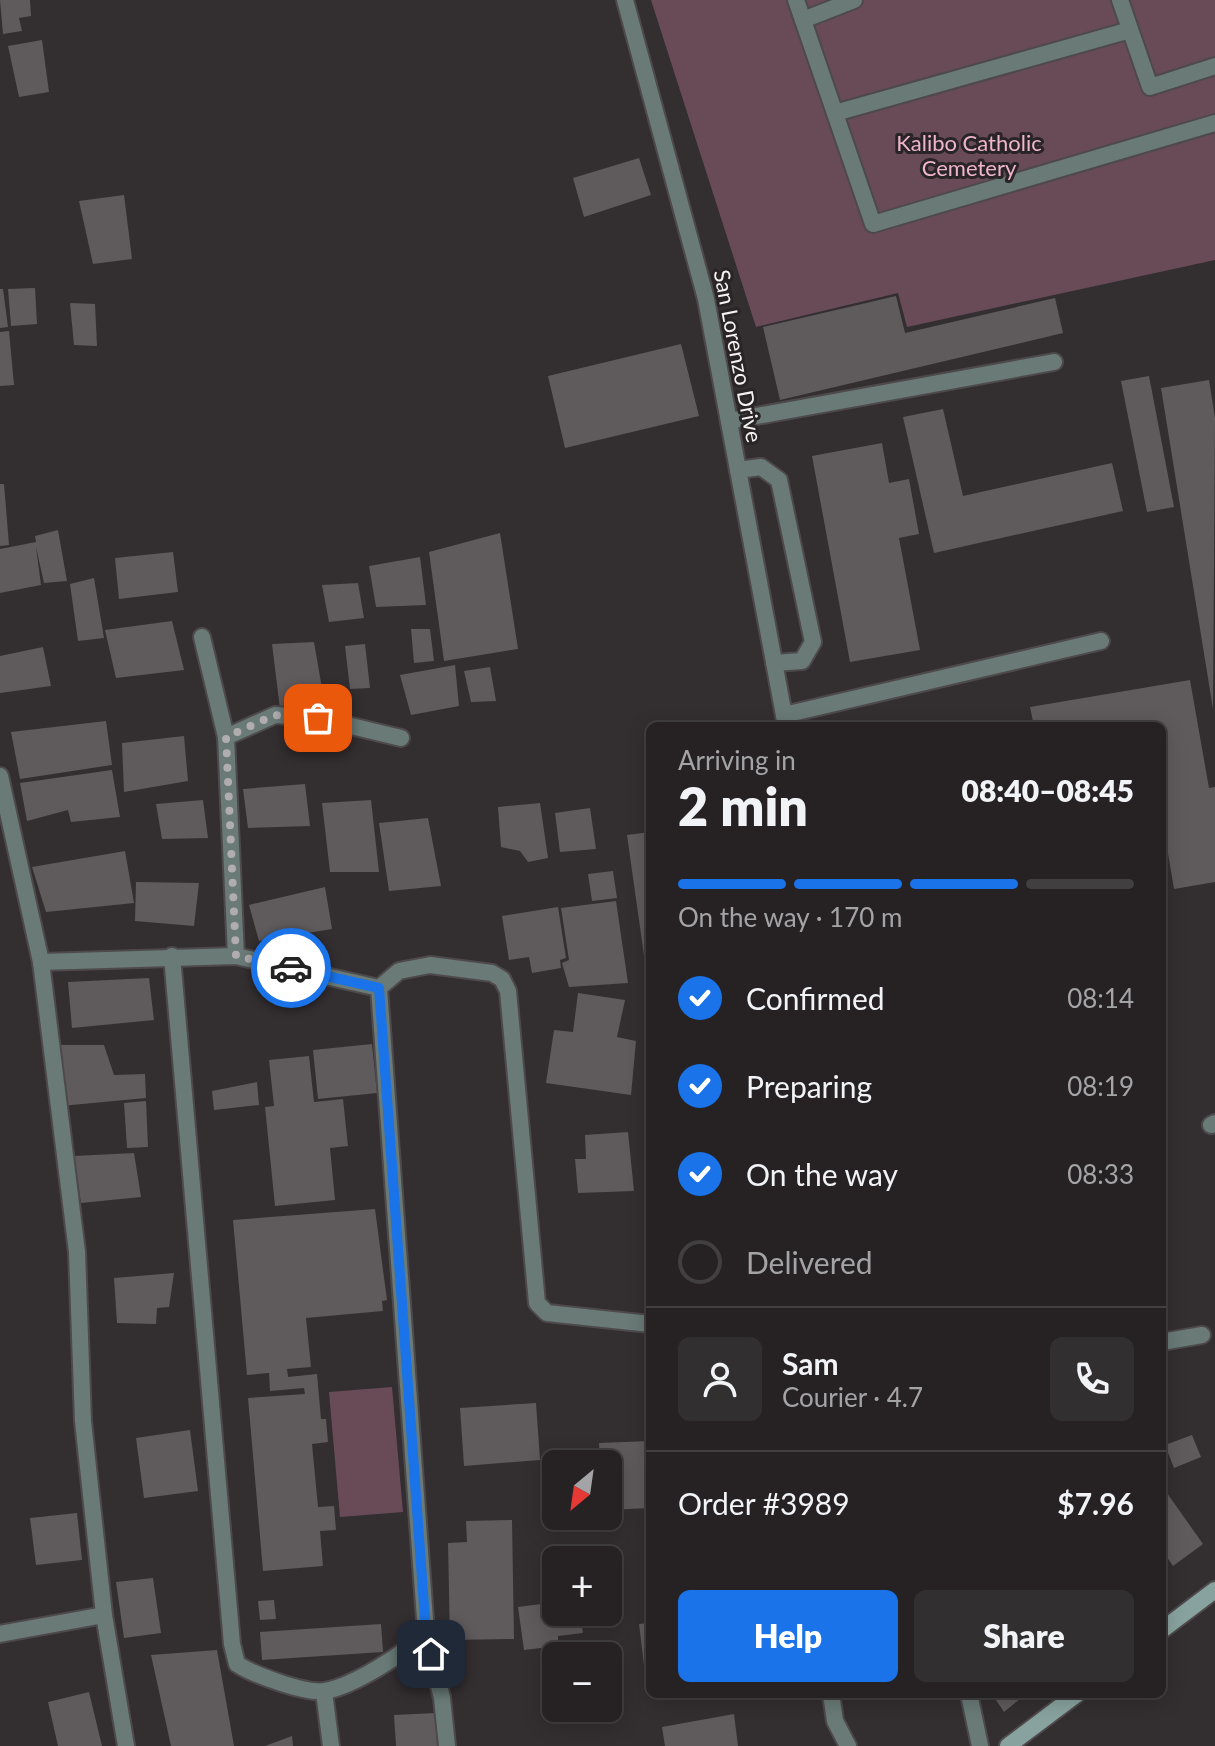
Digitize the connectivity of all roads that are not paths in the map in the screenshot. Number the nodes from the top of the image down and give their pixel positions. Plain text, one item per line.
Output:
1 (625, 0) edge
2 (796, 0) edge
3 (854, 0) edge
4 (1120, 0) edge
5 (803, 20) junction
6 (1130, 30) junction
7 (1215, 66) edge
8 (835, 113) junction
9 (1215, 123) edge
10 (1054, 362) dead end
11 (729, 421) junction
12 (738, 470) junction
13 (202, 637) dead end
14 (1101, 641) dead end
15 (774, 663) junction
16 (785, 721) edge
17 (226, 737) junction
18 (401, 738) dead end
19 (0, 776) edge
20 (172, 956) junction
21 (236, 956) junction
22 (41, 962) junction
23 (379, 988) junction
24 (646, 1324) edge
25 (1202, 1335) dead end
26 (1166, 1341) edge
27 (1215, 1590) edge
28 (104, 1615) junction
29 (1166, 1627) edge
30 (426, 1633) junction
31 (0, 1634) edge
32 (324, 1692) junction
33 (832, 1698) edge
34 (970, 1698) edge
35 (1072, 1698) edge
36 (126, 1746) edge
37 (331, 1746) edge
38 (447, 1746) edge
39 (848, 1746) edge
40 (980, 1746) edge
41 (1008, 1746) edge

1 - 11 street, San Lorenzo Drive
2 - 5 street
3 - 5 street
4 - 6 street
5 - 8 street
6 - 7 street
6 - 8 street
8 - 9 street
10 - 11 street
11 - 12 street, San Lorenzo Drive
12 - 15 street, San Lorenzo Drive
12 - 15 street
13 - 17 street
14 - 16 street
15 - 16 street, San Lorenzo Drive
17 - 18 street
17 - 21 street
19 - 22 street
20 - 21 street
20 - 22 street
20 - 32 street
21 - 23 street
22 - 28 street
23 - 24 street
23 - 30 street
25 - 26 street
27 - 29 main road
28 - 31 street
28 - 36 street
30 - 32 street
30 - 38 street
32 - 37 street
33 - 39 street
34 - 40 street
35 - 41 main road

